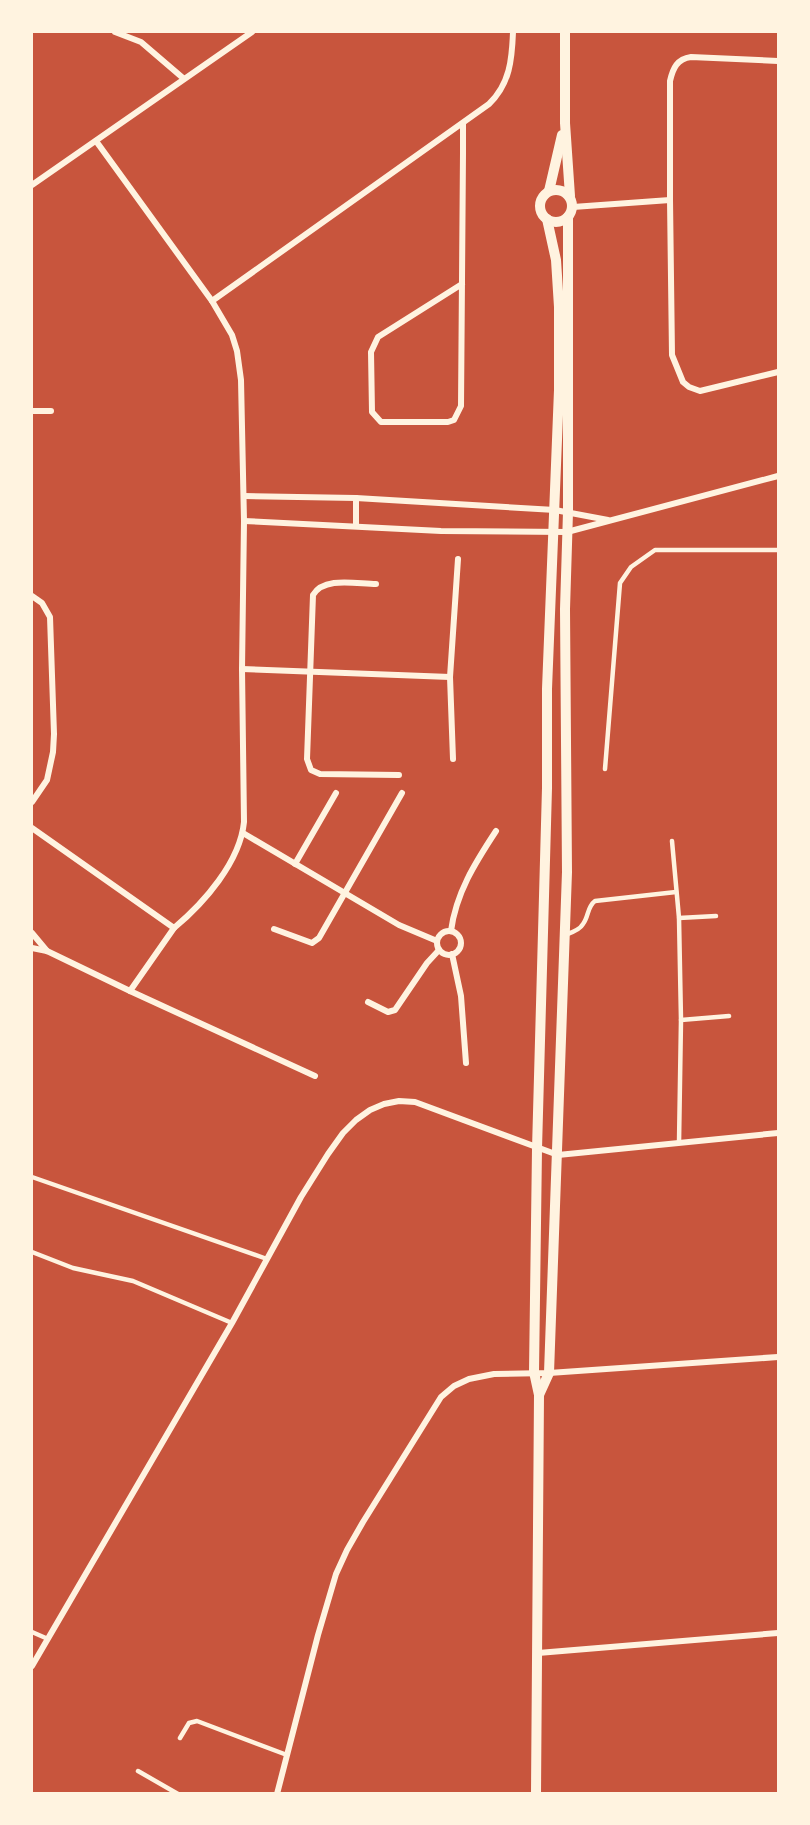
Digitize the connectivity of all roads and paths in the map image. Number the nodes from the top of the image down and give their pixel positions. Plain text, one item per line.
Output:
1 (115, 32) edge
2 (252, 32) edge
3 (513, 32) edge
4 (565, 32) edge
5 (778, 61) edge
6 (183, 78) junction
7 (565, 123) junction
8 (463, 124) junction
9 (96, 141) junction
10 (32, 185) edge
11 (549, 191) junction
12 (669, 200) junction
13 (570, 206) junction
14 (547, 219) junction
15 (462, 284) junction
16 (212, 301) junction
17 (778, 372) edge
18 (32, 411) edge
19 (51, 411) dead end
20 (778, 476) edge
21 (244, 496) junction
22 (356, 498) junction
23 (555, 510) junction
24 (568, 512) junction
25 (612, 520) junction
26 (244, 521) junction
27 (356, 526) junction
28 (567, 532) junction
29 (555, 533) junction
30 (778, 550) edge
31 (458, 559) dead end
32 (376, 584) dead end
33 (32, 596) edge
34 (242, 669) junction
35 (310, 673) junction
36 (450, 677) junction
37 (453, 759) dead end
38 (605, 769) dead end
39 (399, 775) dead end
40 (402, 792) dead end
41 (336, 793) dead end
42 (32, 802) edge
43 (32, 828) edge
44 (496, 831) dead end
45 (243, 833) junction
46 (672, 841) dead end
47 (295, 864) junction
48 (676, 892) junction
49 (344, 893) junction
50 (716, 916) dead end
51 (679, 918) junction
52 (174, 928) junction
53 (274, 929) dead end
54 (451, 931) junction
55 (32, 933) edge
56 (564, 935) junction
57 (437, 941) junction
58 (32, 948) edge
59 (440, 950) junction
60 (48, 951) junction
61 (452, 954) junction
62 (130, 992) junction
63 (368, 1002) dead end
64 (729, 1016) dead end
65 (681, 1020) junction
66 (465, 1063) dead end
67 (315, 1076) dead end
68 (778, 1133) edge
69 (679, 1143) junction
70 (537, 1149) junction
71 (558, 1155) junction
72 (32, 1177) edge
73 (32, 1252) edge
74 (267, 1259) junction
75 (232, 1323) junction
76 (778, 1357) edge
77 (534, 1372) junction
78 (549, 1373) junction
79 (539, 1395) junction
80 (32, 1632) edge
81 (778, 1633) edge
82 (48, 1639) junction
83 (538, 1653) junction
84 (32, 1666) edge
85 (180, 1738) dead end
86 (287, 1755) junction
87 (138, 1771) dead end
88 (177, 1794) edge
89 (277, 1794) edge
90 (536, 1794) edge

1 - 6 street
2 - 6 street
3 - 8 street
4 - 7 street
5 - 12 street
6 - 9 street
7 - 11 street
7 - 13 street
8 - 15 street
8 - 16 street
9 - 10 street
9 - 16 street
11 - 13 street
11 - 14 street
12 - 13 street
12 - 17 street
13 - 14 street
13 - 24 street
14 - 23 street
15 - 15 street
16 - 21 street
18 - 19 street
20 - 25 street
21 - 22 street
21 - 26 street
22 - 23 street
22 - 27 street
23 - 24 street
23 - 29 street
24 - 25 street
24 - 28 street
25 - 28 street
26 - 27 street
26 - 34 street
27 - 29 street
28 - 29 street
28 - 56 street
29 - 70 street
30 - 38 lane
31 - 36 street
32 - 35 street
33 - 42 street
34 - 35 street
34 - 45 street
35 - 36 street
35 - 39 street
36 - 37 street
40 - 49 street
41 - 47 street
43 - 52 street
44 - 54 street
45 - 47 street
45 - 52 street
46 - 48 lane
47 - 49 street
48 - 51 lane
48 - 56 lane
49 - 53 street
49 - 57 street
50 - 51 lane
51 - 65 lane
52 - 62 street
54 - 57 street
54 - 61 street
55 - 60 street
56 - 71 street
57 - 59 street
58 - 60 street
59 - 61 street
59 - 63 street
60 - 62 street
61 - 66 street
62 - 67 street
64 - 65 lane
65 - 69 lane
68 - 69 street
69 - 71 street
70 - 71 street
70 - 74 street
70 - 77 street
71 - 78 street
72 - 74 lane
73 - 75 lane
74 - 75 street
75 - 82 street
76 - 78 street
77 - 78 street
77 - 79 street
77 - 86 street
78 - 79 street
79 - 83 street
80 - 82 lane
81 - 83 street
82 - 84 street
83 - 90 street
85 - 86 lane
86 - 89 street
87 - 88 lane

